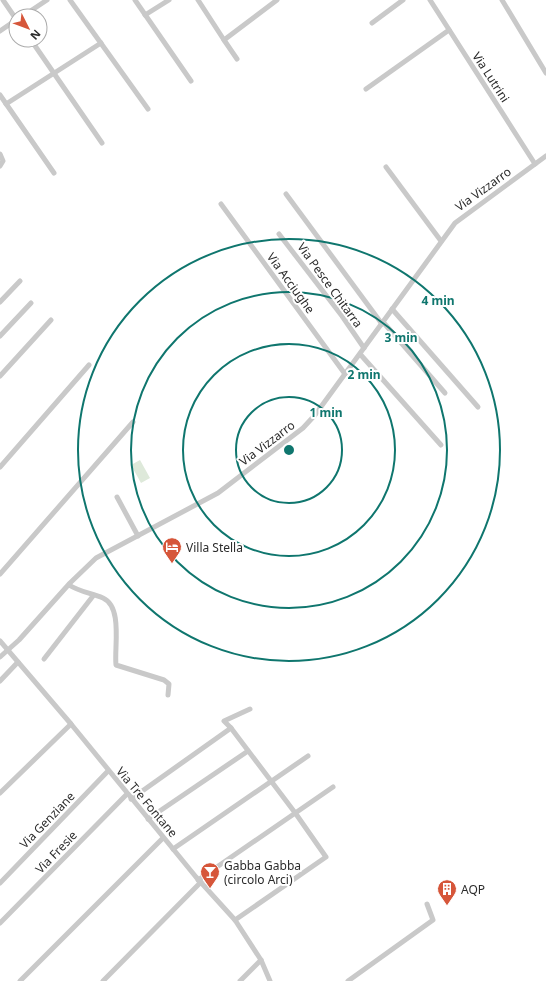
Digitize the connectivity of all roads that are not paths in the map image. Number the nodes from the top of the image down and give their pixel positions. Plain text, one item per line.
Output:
1 (47, 0) edge
2 (70, 0) edge
3 (135, 0) edge
4 (168, 0) edge
5 (198, 0) edge
6 (277, 0) edge
7 (402, 0) edge
8 (430, 0) edge
9 (502, 0) edge
10 (35, 8) edge
11 (145, 15) junction
12 (372, 23) dead end
13 (450, 30) junction
14 (224, 40) junction
15 (101, 43) junction
16 (36, 48) edge
17 (237, 59) dead end
18 (54, 74) junction
19 (546, 74) edge
20 (191, 81) dead end
21 (366, 89) dead end
22 (0, 95) edge
23 (6, 104) junction
24 (148, 110) dead end
25 (102, 143) dead end
26 (0, 154) edge
27 (546, 156) edge
28 (535, 164) junction
29 (0, 166) edge
30 (386, 167) dead end
31 (54, 173) dead end
32 (286, 194) dead end
33 (221, 204) dead end
34 (280, 234) dead end
35 (441, 241) junction
36 (20, 281) dead end
37 (0, 302) edge
38 (31, 303) dead end
39 (392, 309) junction
40 (51, 320) dead end
41 (382, 323) junction
42 (0, 336) edge
43 (364, 348) junction
44 (360, 354) junction
45 (89, 365) dead end
46 (345, 374) junction
47 (0, 376) edge
48 (445, 393) dead end
49 (478, 407) dead end
50 (133, 422) dead end
51 (442, 445) dead end
52 (0, 467) edge
53 (117, 497) dead end
54 (138, 536) junction
55 (0, 574) edge
56 (68, 585) junction
57 (93, 596) junction
58 (0, 641) edge
59 (8, 650) junction
60 (0, 657) edge
61 (44, 659) dead end
62 (18, 662) junction
63 (0, 681) edge
64 (168, 695) dead end
65 (250, 709) dead end
66 (71, 724) junction
67 (231, 728) junction
68 (248, 751) junction
69 (308, 756) dead end
70 (108, 770) junction
71 (271, 781) junction
72 (333, 787) dead end
73 (0, 793) edge
74 (127, 794) junction
75 (131, 799) junction
76 (296, 814) junction
77 (148, 819) junction
78 (163, 838) junction
79 (173, 849) junction
80 (200, 881) junction
81 (0, 882) edge
82 (427, 904) dead end
83 (235, 920) junction
84 (0, 923) edge
85 (261, 960) junction
86 (20, 981) edge
87 (103, 981) edge
88 (240, 981) edge
89 (270, 981) edge
90 (348, 981) edge

1 - 10 street
2 - 15 street
3 - 11 street
4 - 11 street
5 - 14 street
6 - 14 street
7 - 12 street
8 - 13 street, Via Lutrini
9 - 19 street
11 - 20 street
13 - 21 street
13 - 28 street, Via Lutrini
14 - 17 street
15 - 18 street
15 - 24 street
16 - 18 street
18 - 23 street
18 - 25 street
22 - 23 street
23 - 31 street
26 - 29 street
27 - 28 street, Via Vizzarro
28 - 35 street, Via Vizzarro
30 - 35 street
32 - 41 street
33 - 46 street, Via Acciughe
34 - 43 street, Via Pesce Chitarra
35 - 39 street, Via Vizzarro
36 - 37 street
38 - 42 street
39 - 41 street, Via Vizzarro
39 - 49 street
40 - 47 street
41 - 43 street, Via Vizzarro
41 - 48 street
43 - 44 street, Via Vizzarro
44 - 46 street, Via Vizzarro
44 - 51 street
45 - 52 street
46 - 54 street, Via Vizzarro
50 - 55 street
53 - 54 street
54 - 56 street, Via Vizzarro
56 - 57 street
56 - 59 street, Via Vizzarro
57 - 61 street
57 - 64 street
58 - 59 street, Via Tre Fontane
59 - 60 street, Via Vizzarro
59 - 62 street, Via Tre Fontane
62 - 63 street
62 - 66 street, Via Tre Fontane
65 - 67 street
66 - 70 street, Via Tre Fontane
66 - 73 street
67 - 68 street
67 - 75 street
68 - 71 street
68 - 77 street
69 - 71 street
70 - 74 street, Via Tre Fontane
70 - 81 street, Via Genziane
71 - 76 street
71 - 79 street
72 - 76 street
74 - 75 street, Via Tre Fontane
74 - 84 street, Via Fresie
75 - 77 street, Via Tre Fontane
76 - 80 street
76 - 83 street
77 - 78 street, Via Tre Fontane
78 - 79 street, Via Tre Fontane
78 - 86 street
79 - 80 street, Via Tre Fontane
80 - 83 street, Via Tre Fontane
80 - 87 street
82 - 90 street
83 - 85 street, Via Tre Fontane
85 - 88 street
85 - 89 street, Via Tre Fontane

